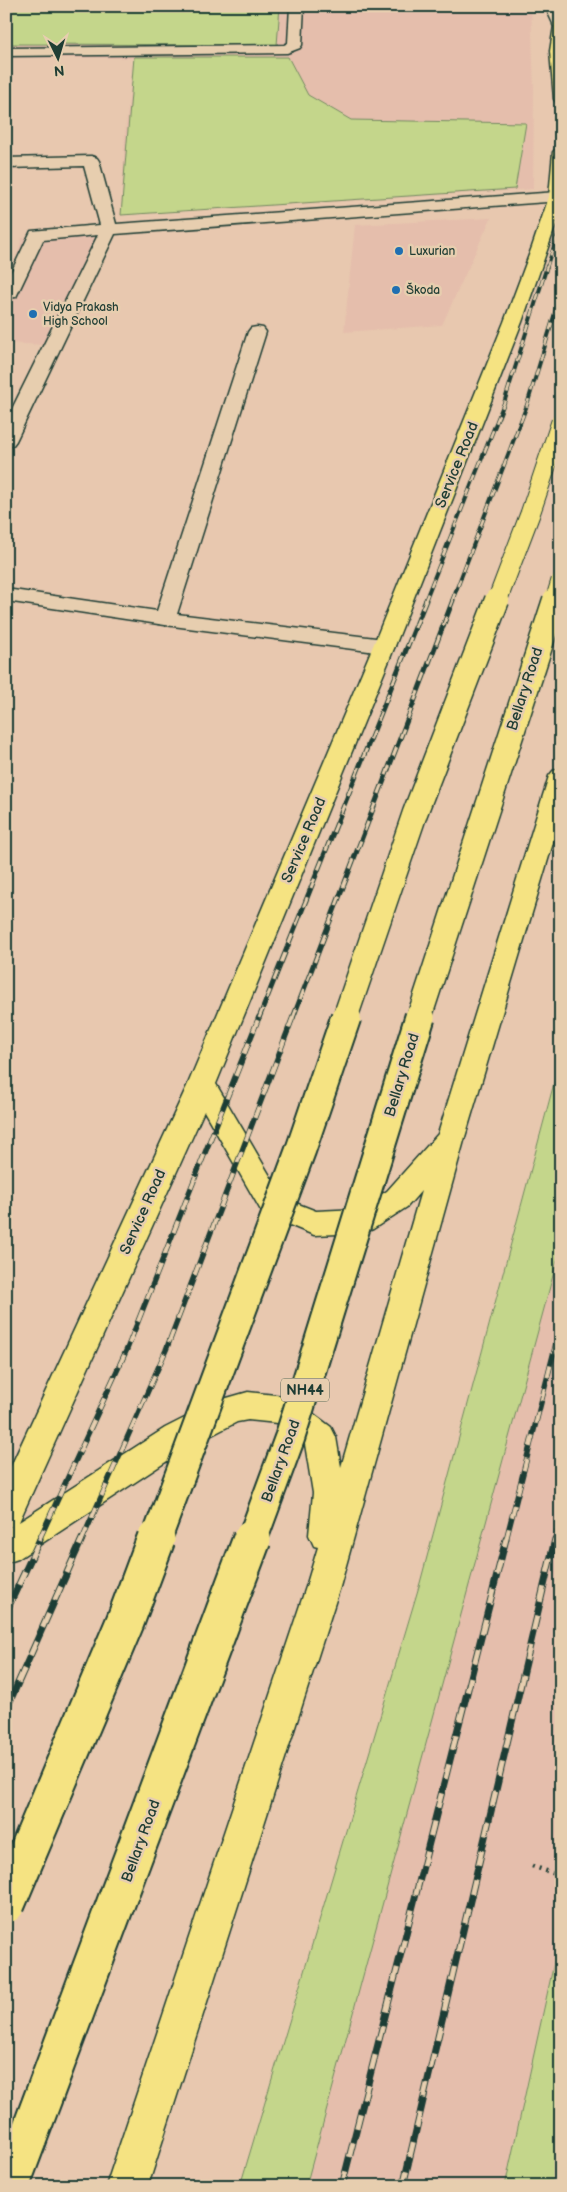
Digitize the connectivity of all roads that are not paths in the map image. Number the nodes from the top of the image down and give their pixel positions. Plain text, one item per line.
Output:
1 (297, 6) edge
2 (552, 6) edge
3 (560, 25) edge
4 (6, 52) edge
5 (559, 52) edge
6 (561, 99) edge
7 (561, 152) edge
8 (6, 162) edge
9 (557, 197) junction
10 (109, 230) junction
11 (6, 293) edge
12 (257, 332) dead end
13 (561, 422) edge
14 (6, 441) edge
15 (561, 581) edge
16 (6, 595) edge
17 (166, 619) junction
18 (384, 646) junction
19 (561, 776) edge
20 (202, 1084) junction
21 (451, 1137) junction
22 (6, 1513) edge
23 (6, 1548) edge
24 (323, 1587) junction
25 (6, 1904) edge
26 (10, 2186) edge
27 (127, 2186) edge

1 - 4 street
2 - 3 street
3 - 5 main road
5 - 6 main road
7 - 9 main road, Service Road
8 - 10 street
9 - 10 street
9 - 18 main road, Service Road
10 - 11 street
10 - 14 street
12 - 17 street
13 - 25 main road, bridge
15 - 26 main road, Bellary Road / NH44, bridge
16 - 17 street
17 - 18 street
18 - 20 main road, Service Road
19 - 21 main road
20 - 21 main road
20 - 22 main road, Service Road
21 - 24 main road
23 - 24 main road
24 - 27 main road

